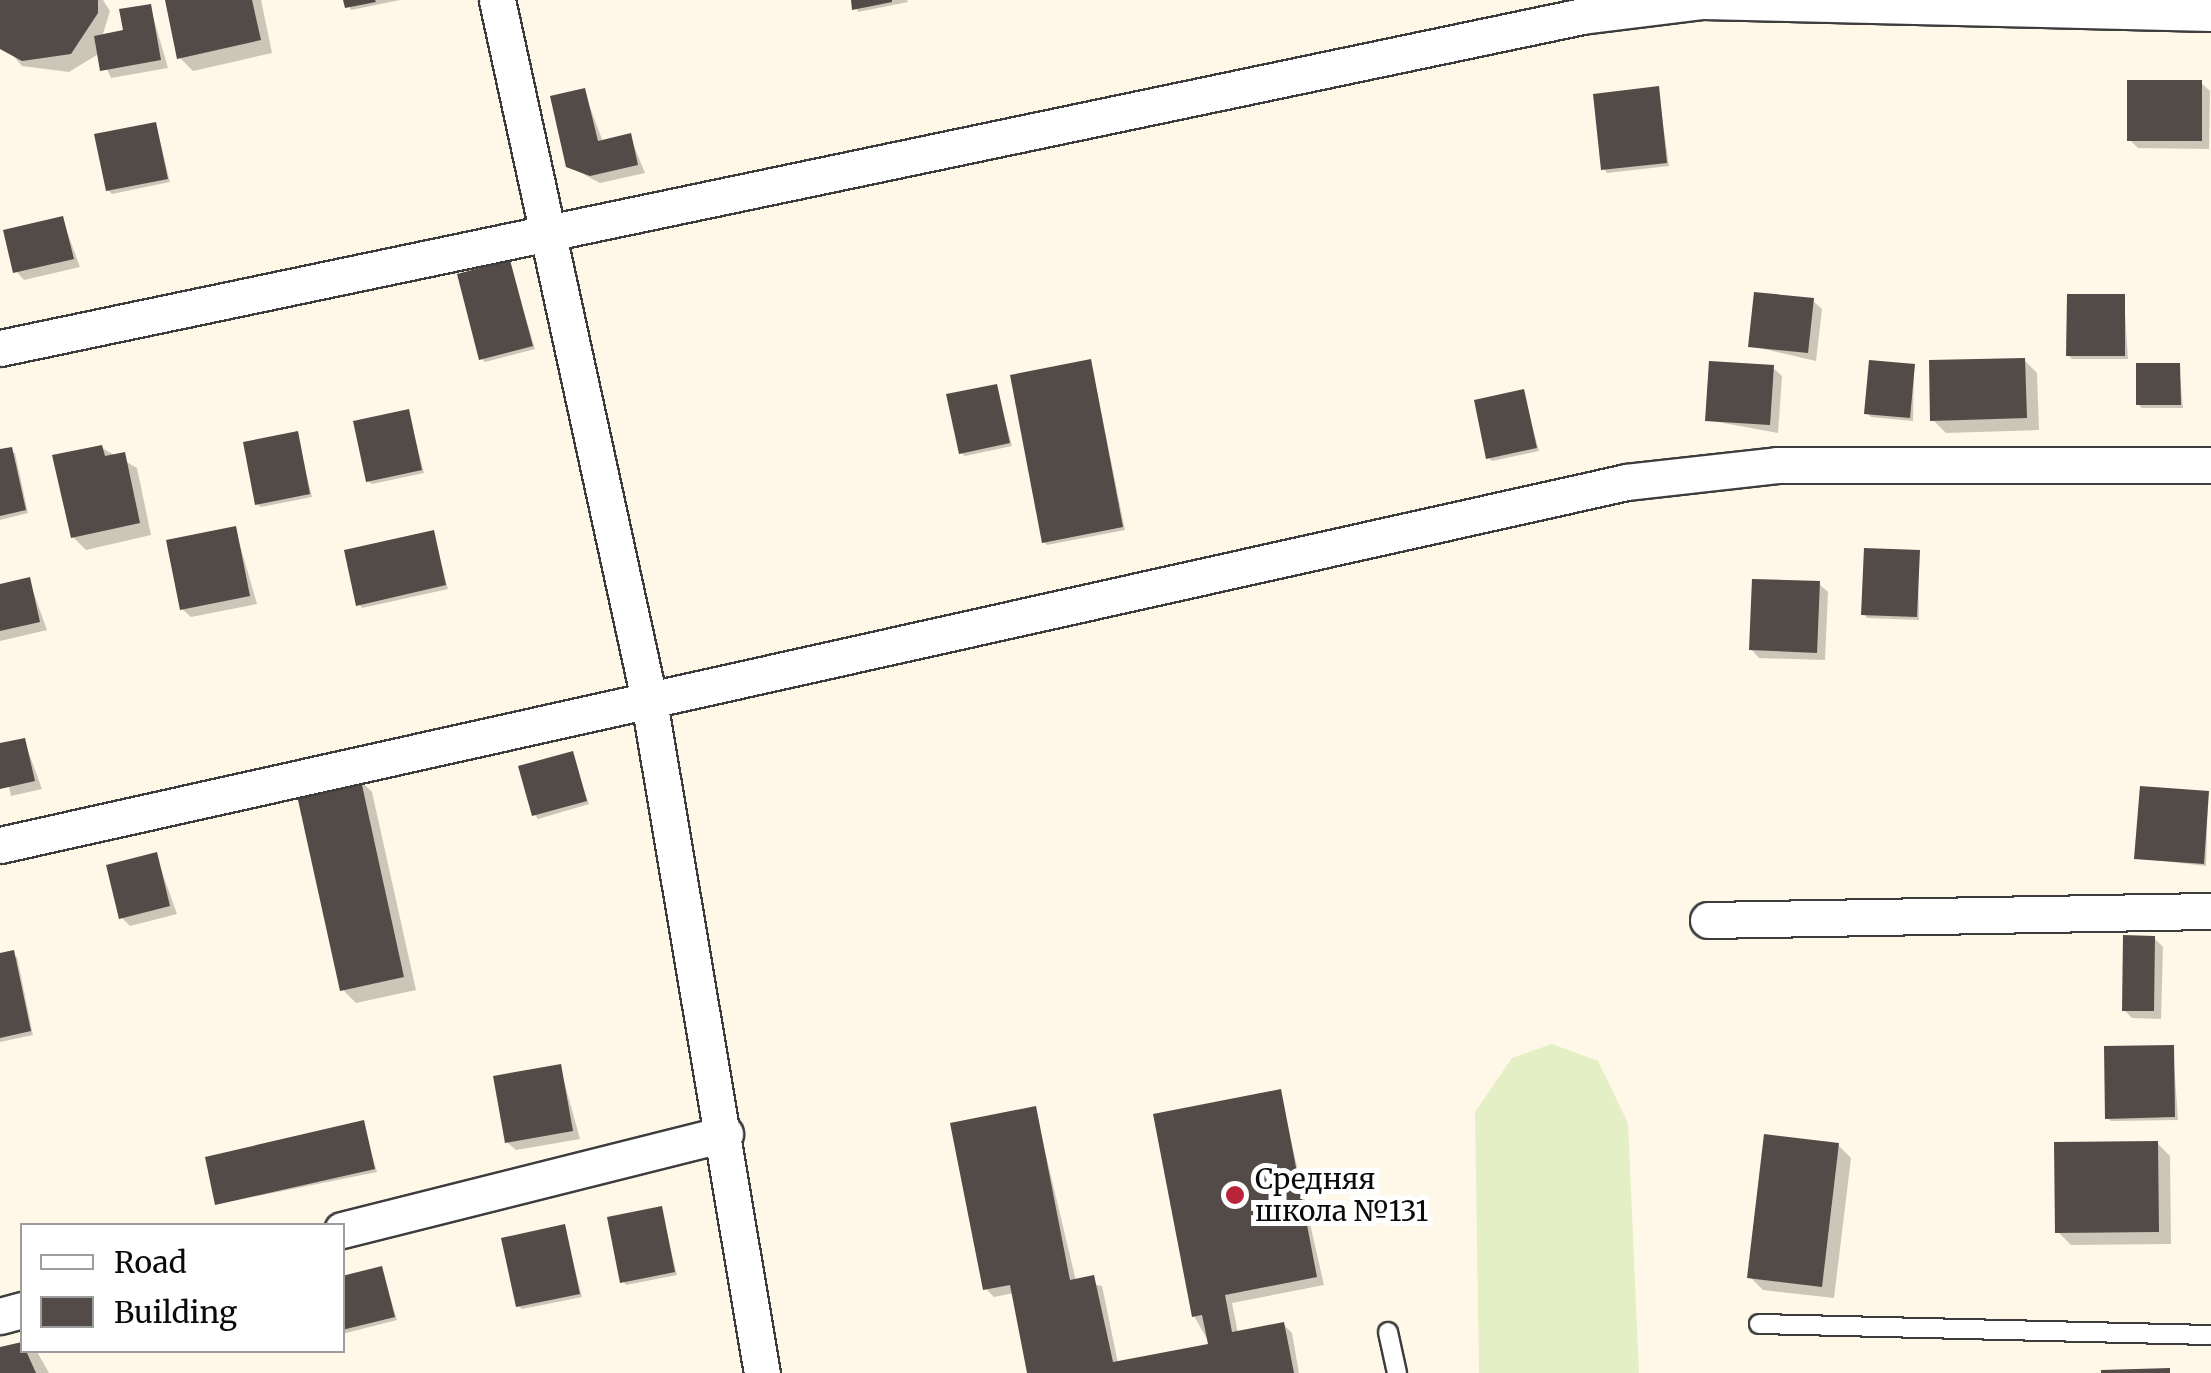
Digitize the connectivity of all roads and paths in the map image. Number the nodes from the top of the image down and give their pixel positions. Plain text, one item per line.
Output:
1 (497, 0) edge
2 (1703, 1) edge
3 (2211, 13) edge
4 (546, 228) junction
5 (0, 348) edge
6 (2211, 465) edge
7 (648, 695) junction
8 (0, 846) edge
9 (2211, 911) edge
10 (1708, 920) dead end
11 (725, 1134) junction
12 (345, 1229) edge
13 (1759, 1324) dead end
14 (1388, 1332) dead end
15 (2211, 1334) edge
16 (762, 1373) edge
17 (1396, 1373) edge

1 - 4 street
2 - 3 street
2 - 4 street
4 - 5 street
4 - 7 street
6 - 7 street
7 - 8 street
7 - 11 street
9 - 10 street
11 - 12 street
11 - 16 street
13 - 15 lane
14 - 17 lane

